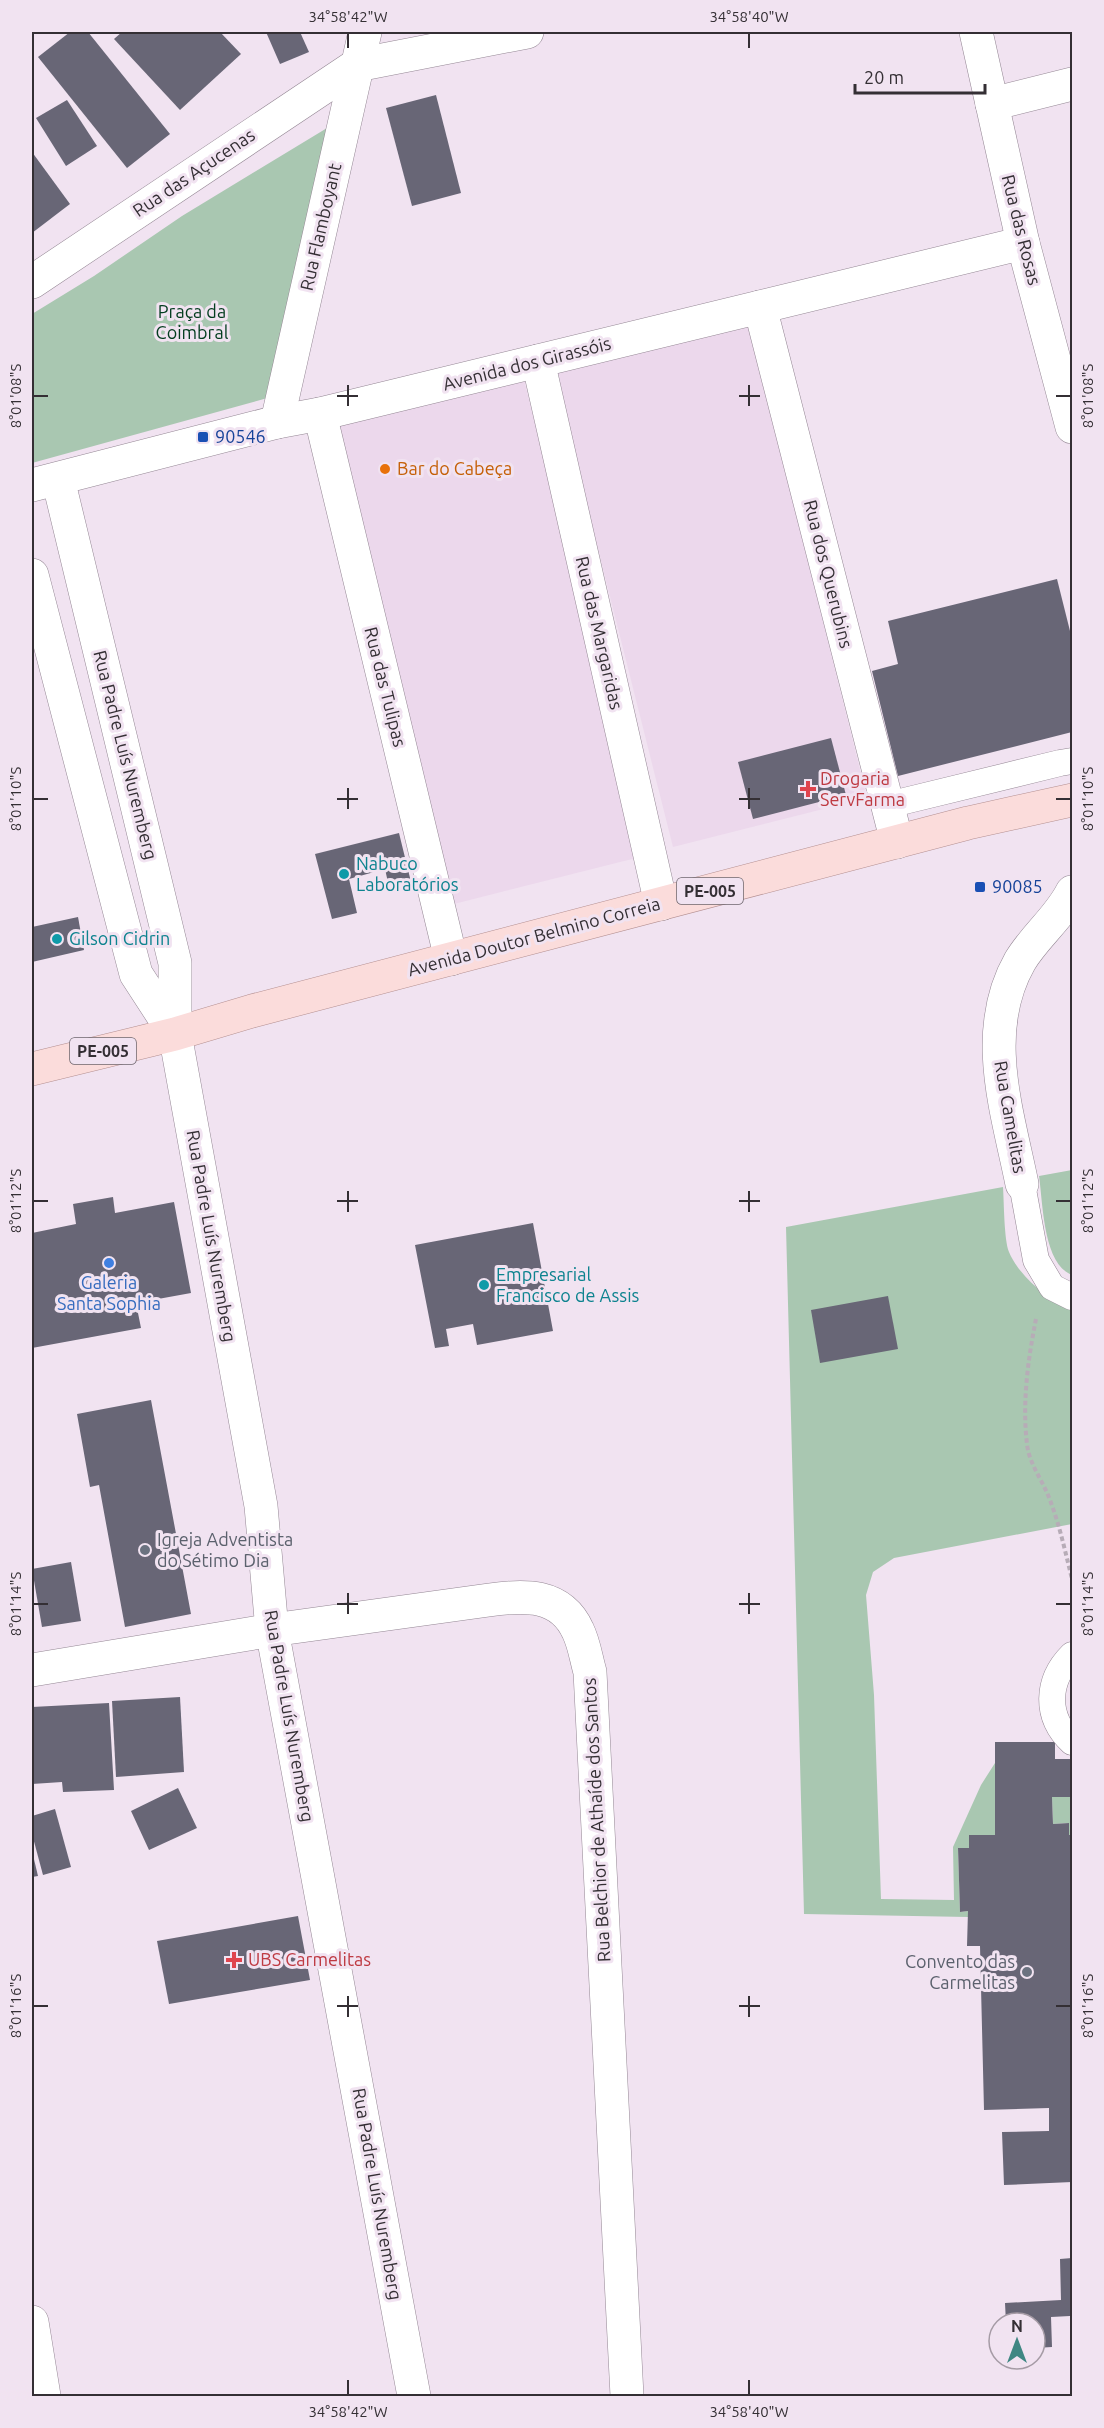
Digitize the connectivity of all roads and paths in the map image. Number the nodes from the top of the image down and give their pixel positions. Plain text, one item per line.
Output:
1 (365, 32) edge
2 (527, 32) edge
3 (976, 32) edge
4 (357, 65) junction
5 (1072, 84) edge
6 (992, 104) junction
7 (1023, 243) junction
8 (32, 282) edge
9 (760, 307) junction
10 (538, 361) junction
11 (320, 414) junction
12 (277, 422) junction
13 (1072, 427) edge
14 (45, 482) edge
15 (32, 575) edge
16 (1072, 762) edge
17 (1072, 800) edge
18 (888, 806) junction
19 (897, 842) junction
20 (1072, 892) edge
21 (661, 904) junction
22 (451, 959) junction
23 (175, 1034) junction
24 (32, 1069) edge
25 (1022, 1184) joint
26 (1062, 1292) edge
27 (1072, 1579) edge
28 (272, 1630) junction
29 (1072, 1655) edge
30 (32, 1670) edge
31 (1072, 1742) edge
32 (32, 2322) edge
33 (44, 2397) edge
34 (414, 2397) edge
35 (627, 2397) edge

1 - 4 street, Rua Flamboyant
2 - 4 street
3 - 6 street, Rua das Rosas
4 - 8 street, Rua das Açucenas
4 - 12 street, Rua Flamboyant
5 - 6 street
6 - 7 street, Rua das Rosas
7 - 9 street, Avenida dos Girassóis
7 - 13 street, Rua das Rosas
9 - 10 street, Avenida dos Girassóis
9 - 18 street, Rua dos Querubins
10 - 11 street, Avenida dos Girassóis
10 - 21 street, Rua das Margaridas
11 - 12 street, Avenida dos Girassóis
11 - 22 street, Rua das Tulipas
12 - 14 street, Avenida dos Girassóis
14 - 23 street, Rua Padre Luís Nuremberg
15 - 23 street, Rua Padre Luís Nuremberg
16 - 18 lane
17 - 19 main road, Avenida Doutor Belmino Correia / PE-005
18 - 19 street, Rua dos Querubins
19 - 21 main road, Avenida Doutor Belmino Correia / PE-005
20 - 25 street, Rua Camelitas
21 - 22 main road, Avenida Doutor Belmino Correia / PE-005
22 - 23 main road, Avenida Doutor Belmino Correia / PE-005
23 - 24 main road, Avenida Doutor Belmino Correia / PE-005
23 - 28 street, Rua Padre Luís Nuremberg
25 - 26 lane, Rua Camelitas
26 - 27 path
28 - 30 street, Rua Belchior de Athaíde dos Santos
28 - 34 street, Rua Padre Luís Nuremberg
28 - 35 street, Rua Belchior de Athaíde dos Santos
29 - 31 lane
32 - 33 street

